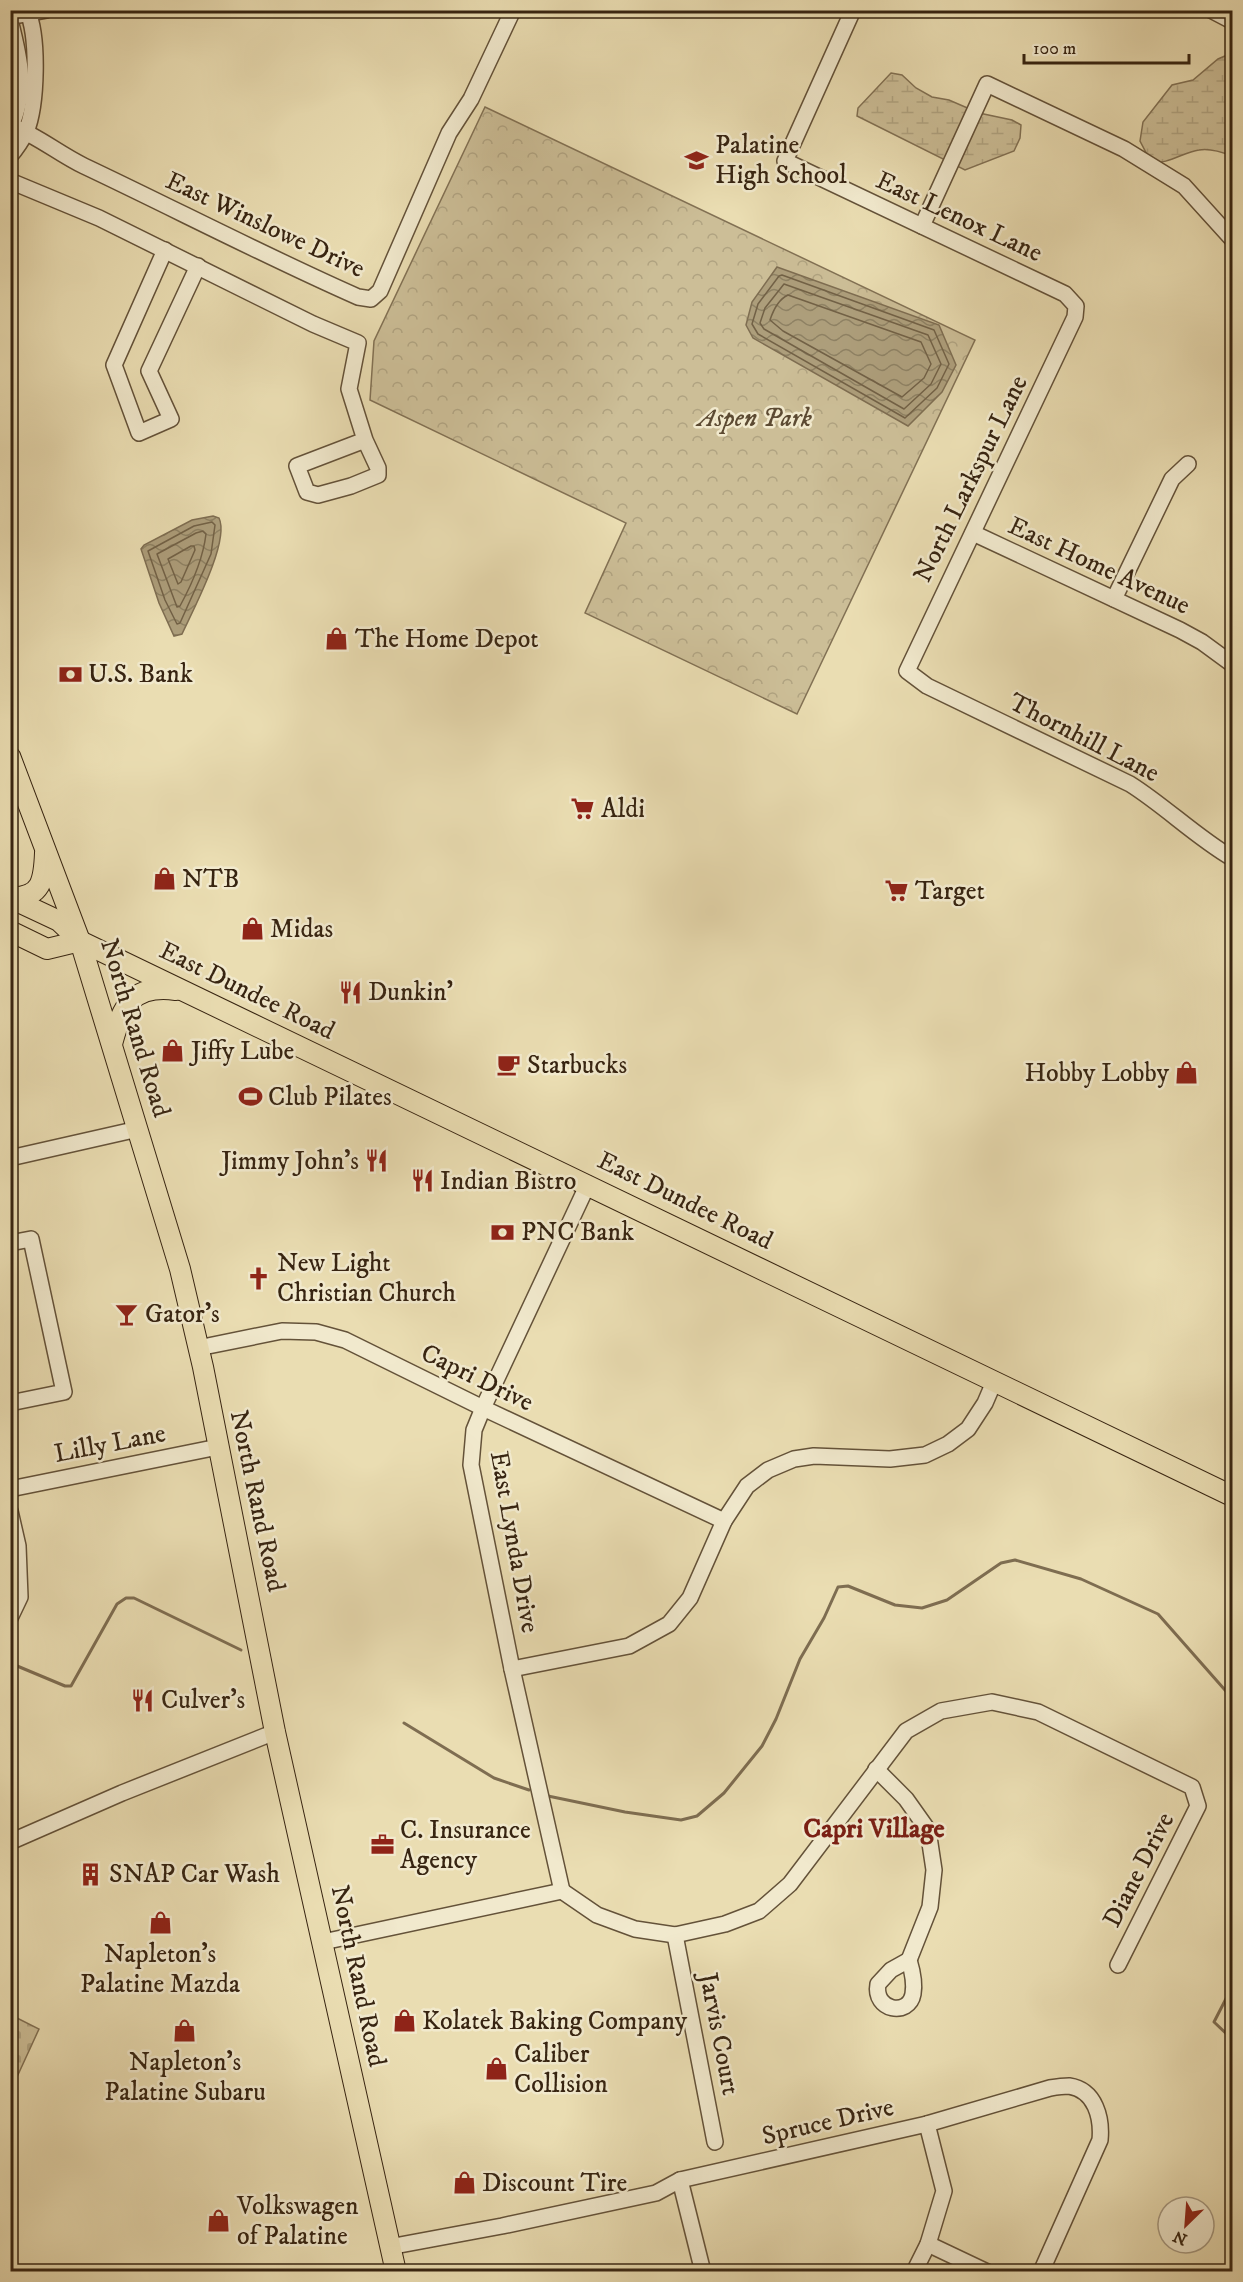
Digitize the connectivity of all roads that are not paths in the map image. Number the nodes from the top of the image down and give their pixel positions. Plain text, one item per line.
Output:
1 (46, 10) edge
2 (513, 10) edge
3 (853, 10) edge
4 (1211, 10) edge
5 (28, 12) edge
6 (10, 18) edge
7 (1233, 21) edge
8 (16, 129) edge
9 (10, 156) edge
10 (10, 181) edge
11 (922, 226) junction
12 (1232, 239) edge
13 (165, 250) junction
14 (198, 266) junction
15 (1076, 306) joint
16 (365, 440) junction
17 (1188, 464) dead end
18 (973, 532) junction
19 (1114, 599) junction
20 (1233, 664) edge
21 (907, 671) joint
22 (10, 756) edge
23 (45, 848) junction
24 (1233, 858) edge
25 (10, 898) edge
26 (10, 931) edge
27 (80, 941) junction
28 (189, 993) junction
29 (112, 1044) junction
30 (138, 1129) junction
31 (10, 1158) edge
32 (588, 1184) junction
33 (10, 1243) edge
34 (198, 1348) junction
35 (994, 1382) junction
36 (10, 1403) edge
37 (483, 1408) junction
38 (219, 1447) junction
39 (10, 1489) edge
40 (1233, 1496) edge
41 (10, 1511) edge
42 (724, 1521) junction
43 (10, 1618) edge
44 (512, 1669) junction
45 (275, 1732) junction
46 (876, 1769) junction
47 (10, 1842) edge
48 (562, 1891) junction
49 (675, 1935) junction
50 (323, 1941) junction
51 (909, 1960) dead end
52 (1118, 1965) dead end
53 (927, 2124) junction
54 (715, 2142) dead end
55 (680, 2180) junction
56 (928, 2244) junction
57 (389, 2247) junction
58 (396, 2271) edge
59 (703, 2271) edge
60 (914, 2271) edge
61 (987, 2271) edge
62 (1041, 2271) edge

1 - 5 street
2 - 8 street, East Winslowe Drive
3 - 11 street, East Lenox Lane
4 - 7 street
5 - 6 street
5 - 8 street
6 - 8 street
8 - 9 street
10 - 13 street
11 - 12 street
11 - 15 street, East Lenox Lane
13 - 14 street
13 - 14 street
14 - 16 street
15 - 18 street, North Larkspur Lane
16 - 16 street
17 - 19 street
18 - 19 street, East Home Avenue
18 - 21 street, North Larkspur Lane
19 - 20 street, East Home Avenue
21 - 24 street, Thornhill Lane
22 - 23 main road, North Rand Road
23 - 25 main road
23 - 27 main road, North Rand Road
25 - 27 main road, East Dundee Road
26 - 27 main road
27 - 28 main road, East Dundee Road
27 - 29 main road, North Rand Road
28 - 29 main road
28 - 32 main road, East Dundee Road
29 - 30 main road, North Rand Road
30 - 31 street
30 - 34 main road, North Rand Road
32 - 35 main road, East Dundee Road
32 - 37 street, East Lynda Drive
33 - 36 street
34 - 37 street, Capri Drive
34 - 38 main road, North Rand Road
35 - 40 main road, East Dundee Road
35 - 42 street
37 - 42 street, Capri Drive
37 - 44 street, East Lynda Drive
38 - 39 street, Lilly Lane
38 - 45 main road, North Rand Road
41 - 43 street
42 - 44 street
44 - 48 street, East Lynda Drive
45 - 47 street
45 - 50 main road, North Rand Road
46 - 49 street, Diane Drive
46 - 51 street
46 - 52 street, Diane Drive
48 - 49 street
48 - 50 street
49 - 54 street, Jarvis Court
50 - 57 main road, North Rand Road
53 - 55 street, Spruce Drive
53 - 56 street
53 - 62 street, Spruce Drive
55 - 57 street, Spruce Drive
55 - 59 street
56 - 60 street
56 - 61 street
57 - 58 main road, North Rand Road

